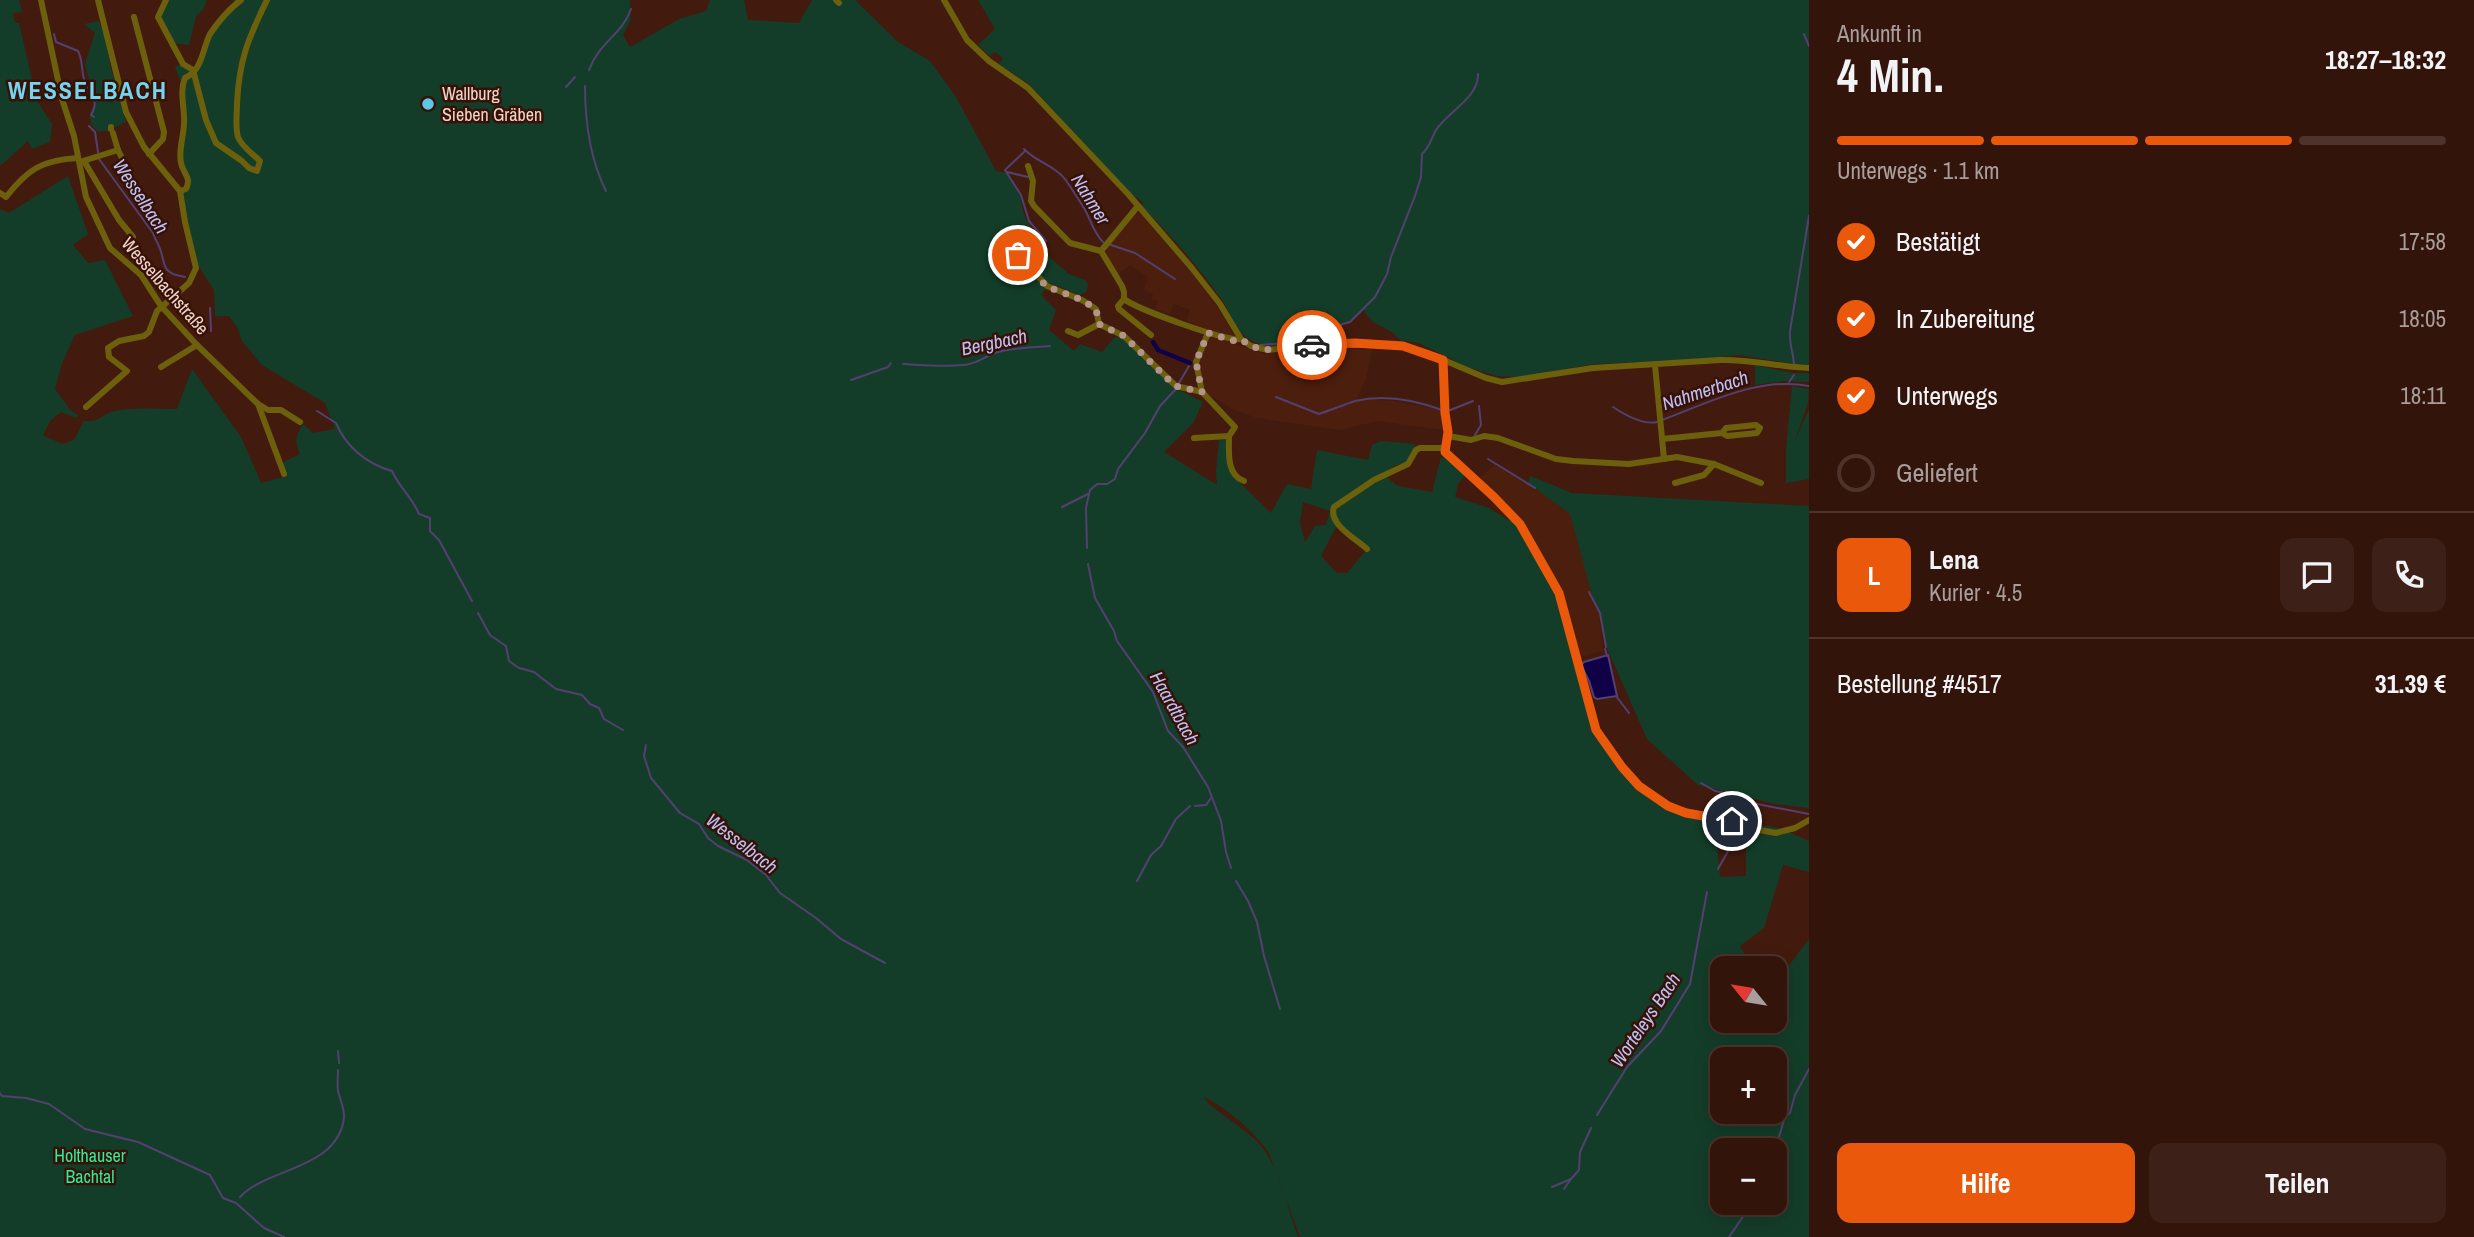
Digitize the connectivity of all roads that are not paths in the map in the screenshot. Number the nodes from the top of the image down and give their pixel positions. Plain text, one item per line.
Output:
1 (41, 0) edge
2 (98, 0) edge
3 (166, 0) edge
4 (241, 0) edge
5 (267, 0) edge
6 (944, 0) edge
7 (134, 17) dead end
8 (194, 70) junction
9 (111, 130) dead end
10 (118, 150) junction
11 (149, 154) junction
12 (80, 160) junction
13 (1028, 166) dead end
14 (131, 177) dead end
15 (180, 191) junction
16 (0, 193) edge
17 (1138, 206) junction
18 (133, 237) dead end
19 (1104, 246) junction
20 (1018, 255) dead end
21 (1124, 299) junction
22 (161, 306) junction
23 (1099, 324) junction
24 (1068, 331) dead end
25 (1208, 333) junction
26 (1151, 335) dead end
27 (1241, 339) junction
28 (197, 345) junction
29 (1443, 360) junction
30 (1655, 365) junction
31 (161, 367) dead end
32 (1809, 368) edge
33 (1202, 392) junction
34 (258, 404) junction
35 (86, 407) dead end
36 (300, 422) dead end
37 (1722, 433) junction
38 (1229, 436) junction
39 (1448, 436) junction
40 (1194, 438) dead end
41 (1662, 439) junction
42 (1445, 448) junction
43 (1664, 459) junction
44 (1714, 464) junction
45 (284, 474) dead end
46 (1244, 481) dead end
47 (1675, 483) dead end
48 (1761, 483) dead end
49 (1367, 549) dead end
50 (1809, 820) edge

1 - 12 street, Wesselbachstraße
2 - 11 street
3 - 8 street
4 - 8 street
5 - 8 street
6 - 17 street
7 - 11 street
8 - 15 street
9 - 10 street
10 - 12 street
10 - 14 street
11 - 15 street
12 - 16 street
12 - 18 street
12 - 22 street, Wesselbachstraße
13 - 19 street
15 - 22 street
17 - 19 street
17 - 27 street
19 - 21 street
20 - 23 street
21 - 25 street
21 - 26 street
22 - 28 street, Wesselbachstraße
22 - 35 street
23 - 24 street
23 - 33 street
25 - 27 street
25 - 33 street
27 - 29 street
28 - 31 street
28 - 34 street, Wesselbachstraße
29 - 30 street
29 - 39 street
30 - 32 street
30 - 41 street
33 - 38 street
34 - 36 street, Wesselbachstraße
34 - 45 street
37 - 37 street
37 - 41 street
38 - 40 street
38 - 46 street
39 - 42 street
39 - 43 street
41 - 43 street
42 - 49 street
42 - 50 street
43 - 44 street
44 - 47 street
44 - 48 street

